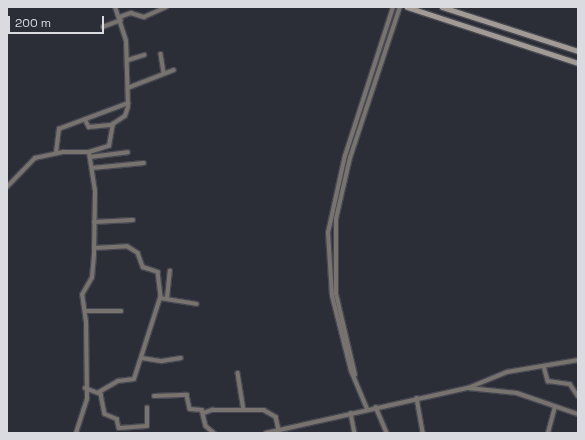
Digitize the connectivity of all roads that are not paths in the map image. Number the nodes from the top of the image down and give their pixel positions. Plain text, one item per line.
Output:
1 (115, 7) edge
2 (166, 7) edge
3 (393, 7) edge
4 (400, 7) edge
5 (407, 7) edge
6 (442, 7) edge
7 (120, 19) junction
8 (103, 27) dead end
9 (578, 51) edge
10 (161, 54) dead end
11 (144, 55) dead end
12 (128, 60) junction
13 (578, 63) edge
14 (174, 70) dead end
15 (164, 73) junction
16 (128, 88) junction
17 (128, 103) junction
18 (85, 119) junction
19 (112, 125) junction
20 (89, 152) junction
21 (128, 152) dead end
22 (56, 153) junction
23 (90, 157) junction
24 (144, 163) dead end
25 (92, 168) junction
26 (7, 187) edge
27 (133, 220) dead end
28 (94, 222) junction
29 (94, 248) junction
30 (170, 271) dead end
31 (161, 297) junction
32 (167, 298) junction
33 (197, 304) dead end
34 (85, 311) junction
35 (121, 311) dead end
36 (142, 358) junction
37 (181, 358) dead end
38 (578, 360) edge
39 (544, 366) junction
40 (238, 373) dead end
41 (354, 376) junction
42 (85, 388) junction
43 (468, 388) junction
44 (99, 392) junction
45 (154, 396) dead end
46 (578, 396) edge
47 (417, 398) junction
48 (376, 407) junction
49 (555, 407) junction
50 (146, 408) dead end
51 (244, 409) junction
52 (367, 409) junction
53 (204, 413) junction
54 (351, 413) junction
55 (578, 414) edge
56 (119, 428) junction
57 (279, 430) junction
58 (76, 433) edge
59 (120, 433) edge
60 (214, 433) edge
61 (266, 433) edge
62 (355, 433) edge
63 (387, 433) edge
64 (423, 433) edge
65 (548, 433) edge

1 - 7 street
2 - 7 street
3 - 41 street
4 - 41 street
5 - 13 street
6 - 9 street
7 - 8 street
7 - 12 street
10 - 15 street
11 - 12 street
12 - 16 street
14 - 15 street
15 - 16 street
16 - 17 street
17 - 18 street
17 - 19 street
18 - 19 street
18 - 22 street
19 - 20 street
20 - 22 street
20 - 23 street
21 - 23 street
22 - 26 street
23 - 25 street
24 - 25 street
25 - 28 street
27 - 28 street
28 - 29 street
29 - 31 street
29 - 34 street
30 - 32 street
31 - 32 street
31 - 36 street
32 - 33 street
34 - 35 street
34 - 42 street
36 - 37 street
36 - 44 street
38 - 39 street
39 - 43 street
39 - 46 street
40 - 51 street
41 - 52 street
42 - 44 street
42 - 58 street
43 - 47 street
43 - 49 street
44 - 56 street
45 - 53 street
47 - 48 street
47 - 64 street
48 - 52 street
48 - 63 street
49 - 55 street
49 - 65 street
50 - 56 street
51 - 53 street
51 - 57 street
52 - 54 street
53 - 60 street
54 - 57 street
54 - 62 street
56 - 59 street
57 - 61 street

